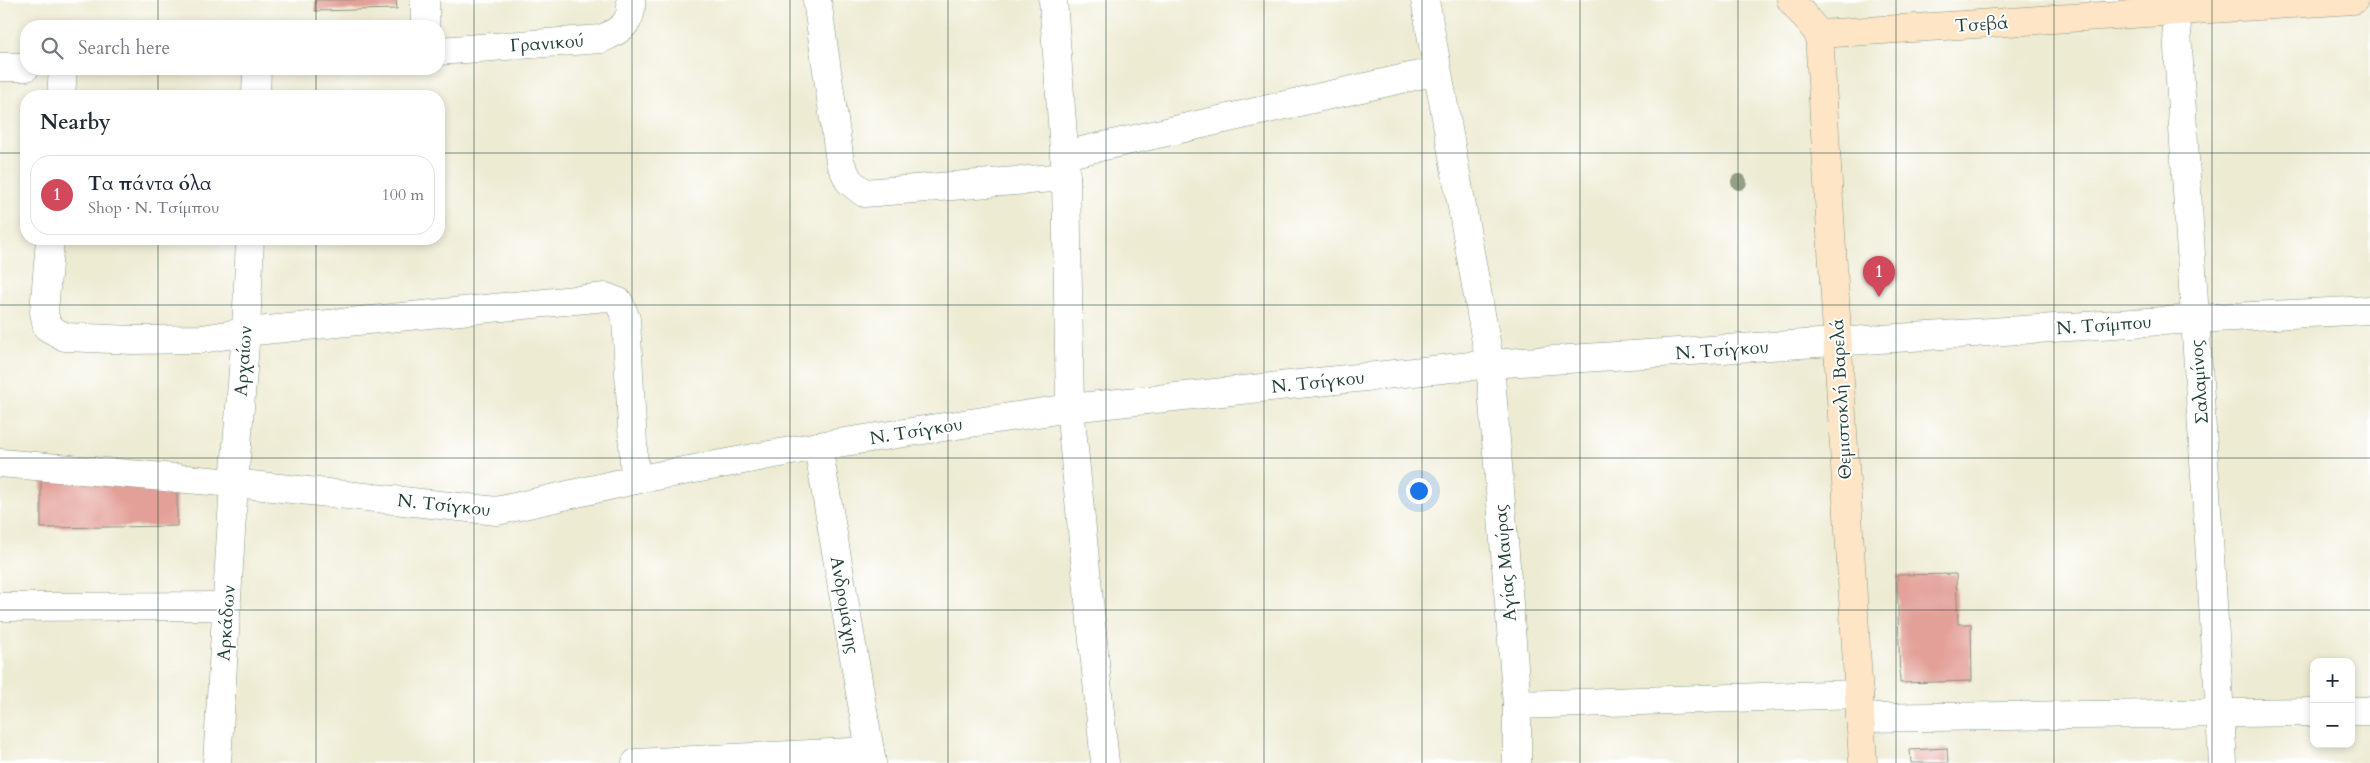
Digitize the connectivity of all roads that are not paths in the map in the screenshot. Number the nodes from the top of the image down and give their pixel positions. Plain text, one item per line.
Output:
1 (425, 0) edge
2 (631, 0) edge
3 (817, 0) edge
4 (1053, 0) edge
5 (1425, 0) edge
6 (1791, 0) edge
7 (2354, 0) edge
8 (2176, 6) edge
9 (425, 20) edge
10 (1820, 34) junction
11 (445, 50) edge
12 (0, 67) edge
13 (20, 67) edge
14 (1437, 71) junction
15 (63, 75) edge
16 (257, 75) edge
17 (61, 90) edge
18 (256, 90) edge
19 (1065, 166) junction
20 (50, 245) edge
21 (250, 245) edge
22 (2370, 310) edge
23 (2194, 319) junction
24 (246, 332) junction
25 (1838, 342) junction
26 (1490, 364) junction
27 (1070, 408) junction
28 (818, 446) junction
29 (0, 463) edge
30 (635, 480) junction
31 (234, 483) junction
32 (227, 606) junction
33 (0, 607) edge
34 (1517, 705) junction
35 (1860, 706) junction
36 (2355, 711) edge
37 (2370, 711) edge
38 (2310, 712) edge
39 (2220, 713) junction
40 (871, 757) edge
41 (217, 763) edge
42 (636, 763) edge
43 (1105, 763) edge
44 (1517, 763) edge
45 (1863, 763) edge
46 (2223, 763) edge

1 - 9 street
2 - 11 street, Γρανικού
3 - 19 street
4 - 19 street
5 - 14 street, Αγίας Μαύρας
6 - 10 street
7 - 8 street, Τσεβά
8 - 10 street, Τσεβά
8 - 23 street, Σαλαμίνος
10 - 25 street, Θεμιστοκλή Βαρελά
12 - 13 street
14 - 19 street
14 - 26 street, Αγίας Μαύρας
15 - 17 street
16 - 18 street
19 - 27 street
20 - 24 street
21 - 24 street, Αρχαίων
22 - 23 street, N. Τσίμπου
23 - 25 street, N. Τσίμπου
23 - 39 street, Σαλαμίνος
24 - 30 street
24 - 31 street, Αρχαίων
25 - 26 street, Ν. Τσίγκου
25 - 35 street, Θεμιστοκλή Βαρελά
26 - 27 street, Ν. Τσίγκου
26 - 34 street, Αγίας Μαύρας
27 - 28 street, Ν. Τσίγκου
27 - 43 street
28 - 30 street, Ν. Τσίγκου
28 - 40 street, Ανδρομάχης
29 - 31 street, Ν. Τσίγκου
30 - 31 street, Ν. Τσίγκου
31 - 32 street, Αρκάδων
32 - 33 street
32 - 41 street, Αρκάδων
34 - 35 street
34 - 44 street, Αγίας Μαύρας
35 - 39 street
35 - 45 street, Θεμιστοκλή Βαρελά
36 - 37 street
38 - 39 street
39 - 46 street, Σαλαμίνος
40 - 42 street

